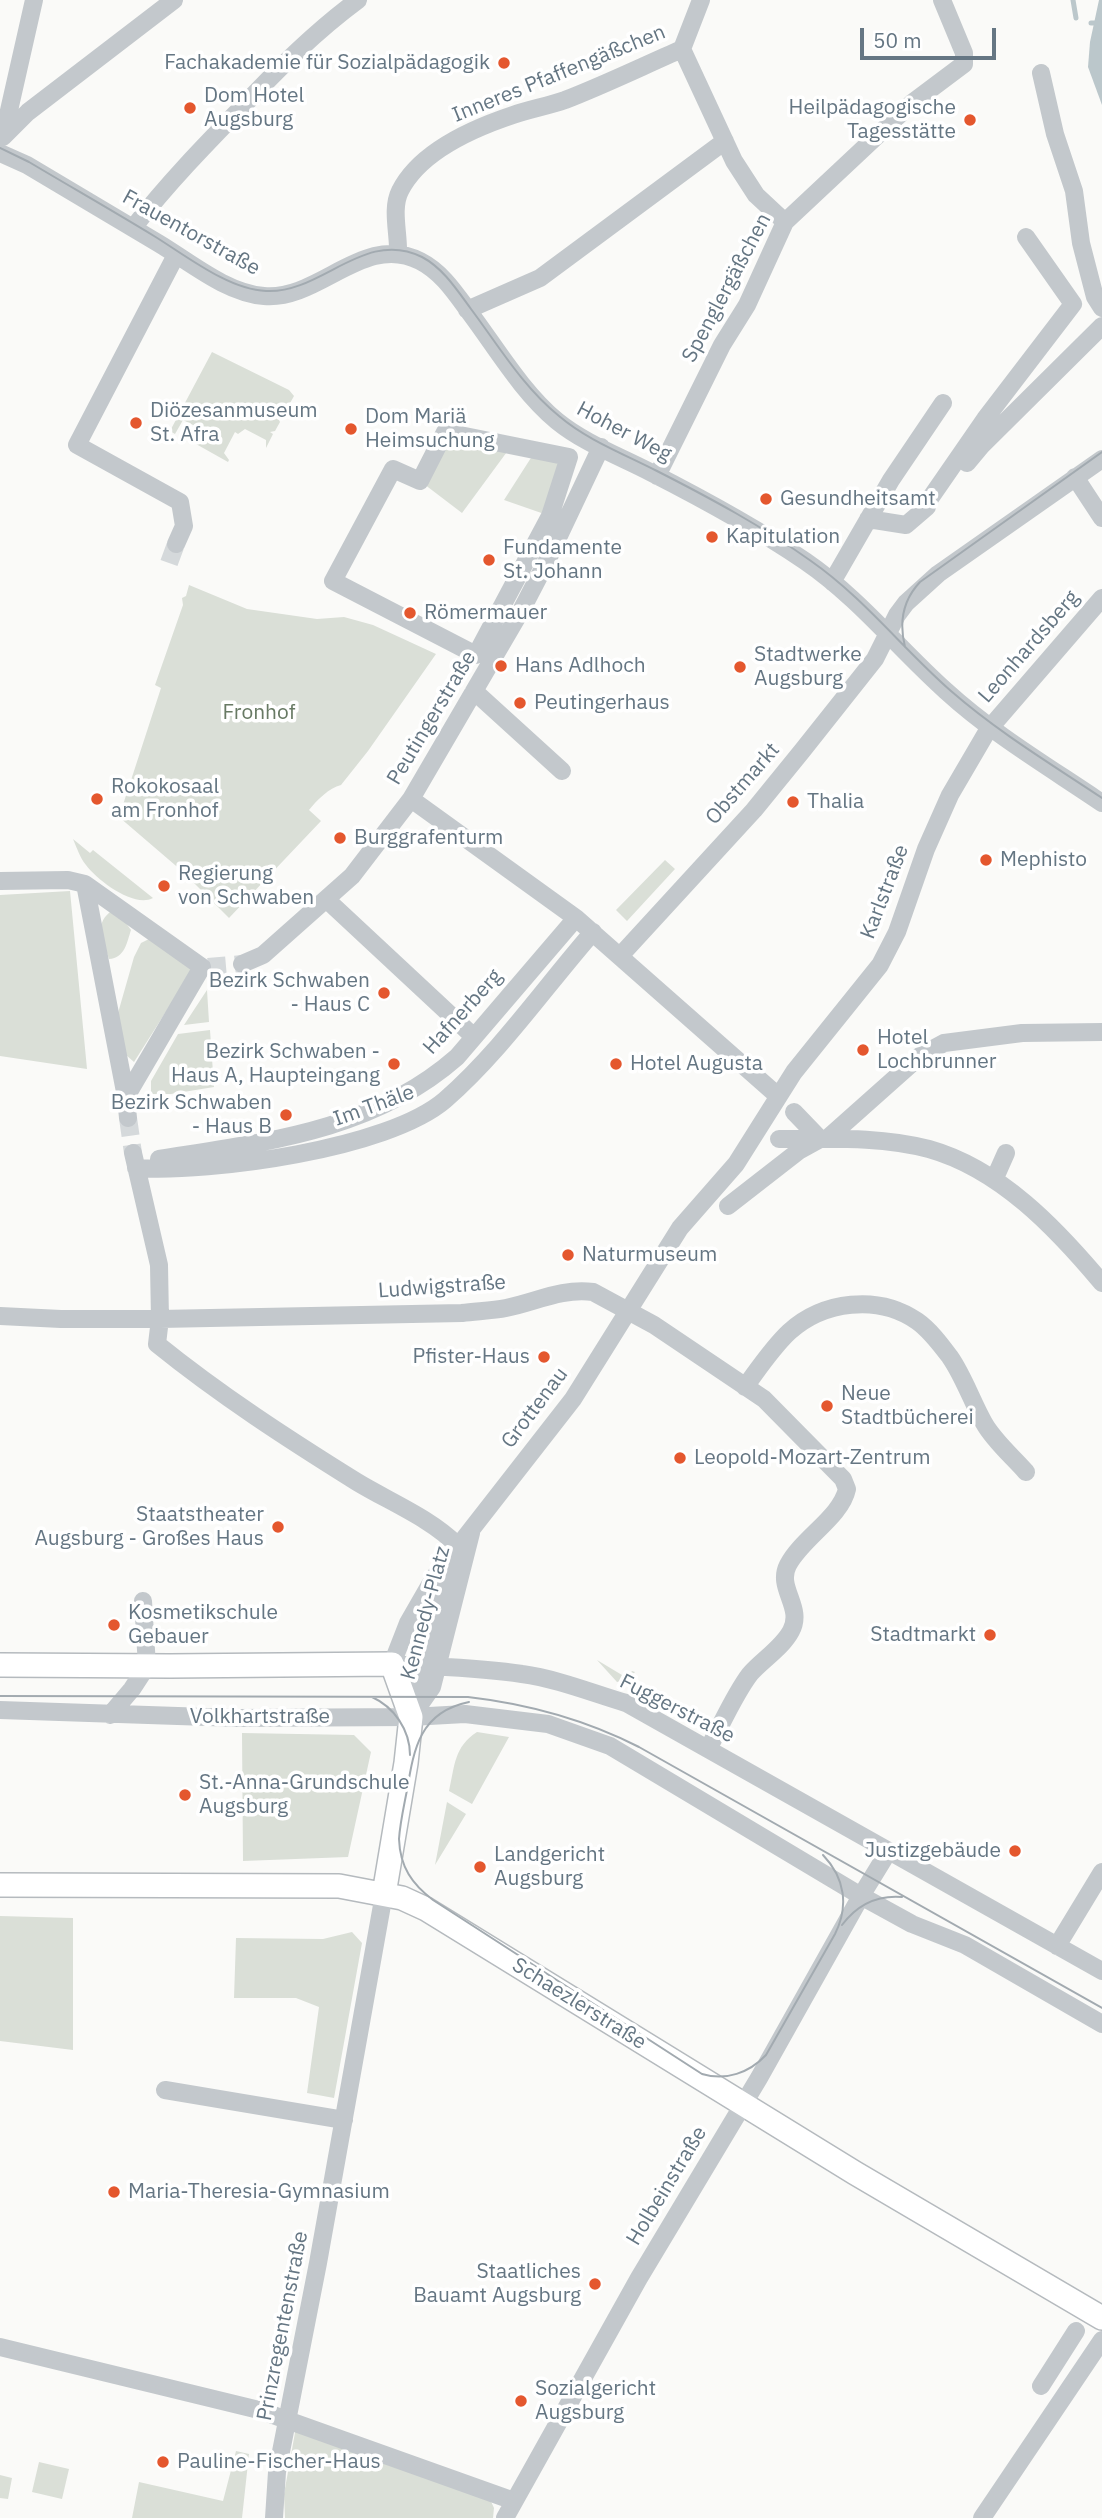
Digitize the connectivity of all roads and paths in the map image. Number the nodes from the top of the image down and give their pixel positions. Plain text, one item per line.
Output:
1 (34, 0) edge
2 (174, 0) edge
3 (359, 0) edge
4 (701, 0) edge
5 (942, 0) edge
6 (682, 49) junction
7 (1041, 72) dead end
8 (725, 141) junction
9 (1, 146) edge
10 (785, 222) junction
11 (133, 228) junction
12 (1026, 237) dead end
13 (398, 254) junction
14 (176, 255) junction
15 (366, 258) joint
16 (1102, 309) edge
17 (467, 310) junction
18 (1102, 326) edge
19 (943, 403) dead end
20 (601, 447) junction
21 (1102, 459) edge
22 (657, 476) junction
23 (1075, 477) junction
24 (919, 513) junction
25 (1102, 518) edge
26 (868, 519) junction
27 (176, 544) tunnel mouth
28 (333, 581) joint
29 (832, 582) junction
30 (1102, 598) edge
31 (888, 633) junction
32 (446, 653) dead end
33 (486, 670) junction
34 (474, 691) junction
35 (991, 727) junction
36 (562, 771) dead end
37 (411, 799) junction
38 (1102, 803) edge
39 (0, 881) edge
40 (85, 884) junction
41 (327, 900) junction
42 (576, 918) junction
43 (593, 932) junction
44 (621, 956) junction
45 (242, 964) tunnel mouth
46 (1102, 1032) edge
47 (473, 1036) junction
48 (126, 1097) junction
49 (778, 1097) junction
50 (794, 1112) dead end
51 (128, 1118) tunnel mouth
52 (824, 1138) junction
53 (779, 1139) dead end
54 (1006, 1153) dead end
55 (135, 1161) junction
56 (994, 1180) junction
57 (728, 1206) dead end
58 (1093, 1278) edge
59 (628, 1310) junction
60 (0, 1316) edge
61 (160, 1319) junction
62 (746, 1387) junction
63 (1026, 1472) dead end
64 (472, 1529) junction
65 (457, 1545) junction
66 (143, 1601) dead end
67 (392, 1664) junction
68 (0, 1665) edge
69 (147, 1666) junction
70 (431, 1667) junction
71 (0, 1710) edge
72 (110, 1715) junction
73 (411, 1717) junction
74 (708, 1749) junction
75 (888, 1852) junction
76 (1102, 1872) edge
77 (1, 1886) edge
78 (384, 1894) junction
79 (861, 1896) junction
80 (1057, 1946) junction
81 (1102, 1971) edge
82 (1102, 2024) edge
83 (165, 2090) dead end
84 (743, 2104) junction
85 (344, 2120) junction
86 (1102, 2318) edge
87 (1076, 2331) dead end
88 (1102, 2340) edge
89 (0, 2347) edge
90 (1041, 2386) dead end
91 (288, 2420) junction
92 (514, 2501) junction
93 (274, 2518) edge
94 (505, 2518) edge
95 (982, 2518) edge

1 - 9 street
2 - 9 street
3 - 11 street
4 - 6 street, Inneres Pfaffengäßchen
5 - 10 street, Spenglergäßchen
6 - 8 street
6 - 13 street, Inneres Pfaffengäßchen
7 - 16 street
8 - 10 street
8 - 17 street
9 - 11 street, Frauentorstraße
10 - 22 street, Spenglergäßchen
11 - 14 street, Frauentorstraße
12 - 24 street
13 - 15 street, Hoher Weg
13 - 17 street, Hoher Weg
14 - 15 street, Frauentorstraße
14 - 27 street
17 - 20 street, Hoher Weg
18 - 24 street
19 - 26 street
20 - 22 street, Hoher Weg
20 - 33 street, Peutingerstraße
21 - 23 street, Obstmarkt
22 - 29 street, Hoher Weg
23 - 25 street
23 - 31 street, Obstmarkt
24 - 26 street
26 - 29 street
28 - 28 street
29 - 31 street, Hoher Weg
30 - 35 street, Leonhardsberg
31 - 35 street, Hoher Weg
31 - 44 street, Obstmarkt
32 - 33 street
33 - 34 street, Peutingerstraße
34 - 36 street
34 - 37 street, Peutingerstraße
35 - 38 street, Hoher Weg
35 - 49 street, Karlstraße
37 - 41 street, Peutingerstraße
37 - 42 street
39 - 40 street
40 - 48 street
40 - 48 street
41 - 45 street, Peutingerstraße
41 - 47 street
42 - 43 street
42 - 47 street, Hafnerberg
43 - 44 street
43 - 55 street, Im Thäle
44 - 49 street
46 - 52 street
47 - 55 street, Hafnerberg
48 - 51 street
49 - 59 street
50 - 52 street
52 - 53 street
52 - 56 street
52 - 57 street
54 - 56 street
55 - 61 street
56 - 58 street
59 - 61 street, Ludwigstraße
59 - 62 street, Ludwigstraße
59 - 64 street, Grottenau
60 - 61 street, Ludwigstraße
61 - 65 street
62 - 63 street
62 - 74 street, Ludwigstraße
64 - 65 street, Kennedy-Platz
64 - 70 street, Kennedy-Platz
65 - 67 street, Kennedy-Platz
65 - 70 street, Kennedy-Platz
66 - 69 street
67 - 69 main road
67 - 70 street
67 - 73 main road
68 - 69 main road
69 - 72 street
70 - 73 street, Kennedy-Platz
70 - 74 street, Fuggerstraße
71 - 72 street, Volkhartstraße
72 - 73 street, Volkhartstraße
73 - 78 main road
73 - 79 street
74 - 75 street, Fuggerstraße
75 - 79 street
75 - 80 street, Fuggerstraße
76 - 80 street
77 - 78 main road, Schaezlerstraße
78 - 84 main road, Schaezlerstraße
78 - 85 street, Prinzregentenstraße
79 - 82 street
79 - 84 street, Holbeinstraße
80 - 81 street, Fuggerstraße
83 - 85 street
84 - 86 main road, Schaezlerstraße
84 - 92 street, Holbeinstraße
85 - 91 street, Prinzregentenstraße
87 - 90 street
88 - 95 street
89 - 91 street
91 - 92 street
91 - 93 street, Prinzregentenstraße
92 - 94 street, Holbeinstraße

